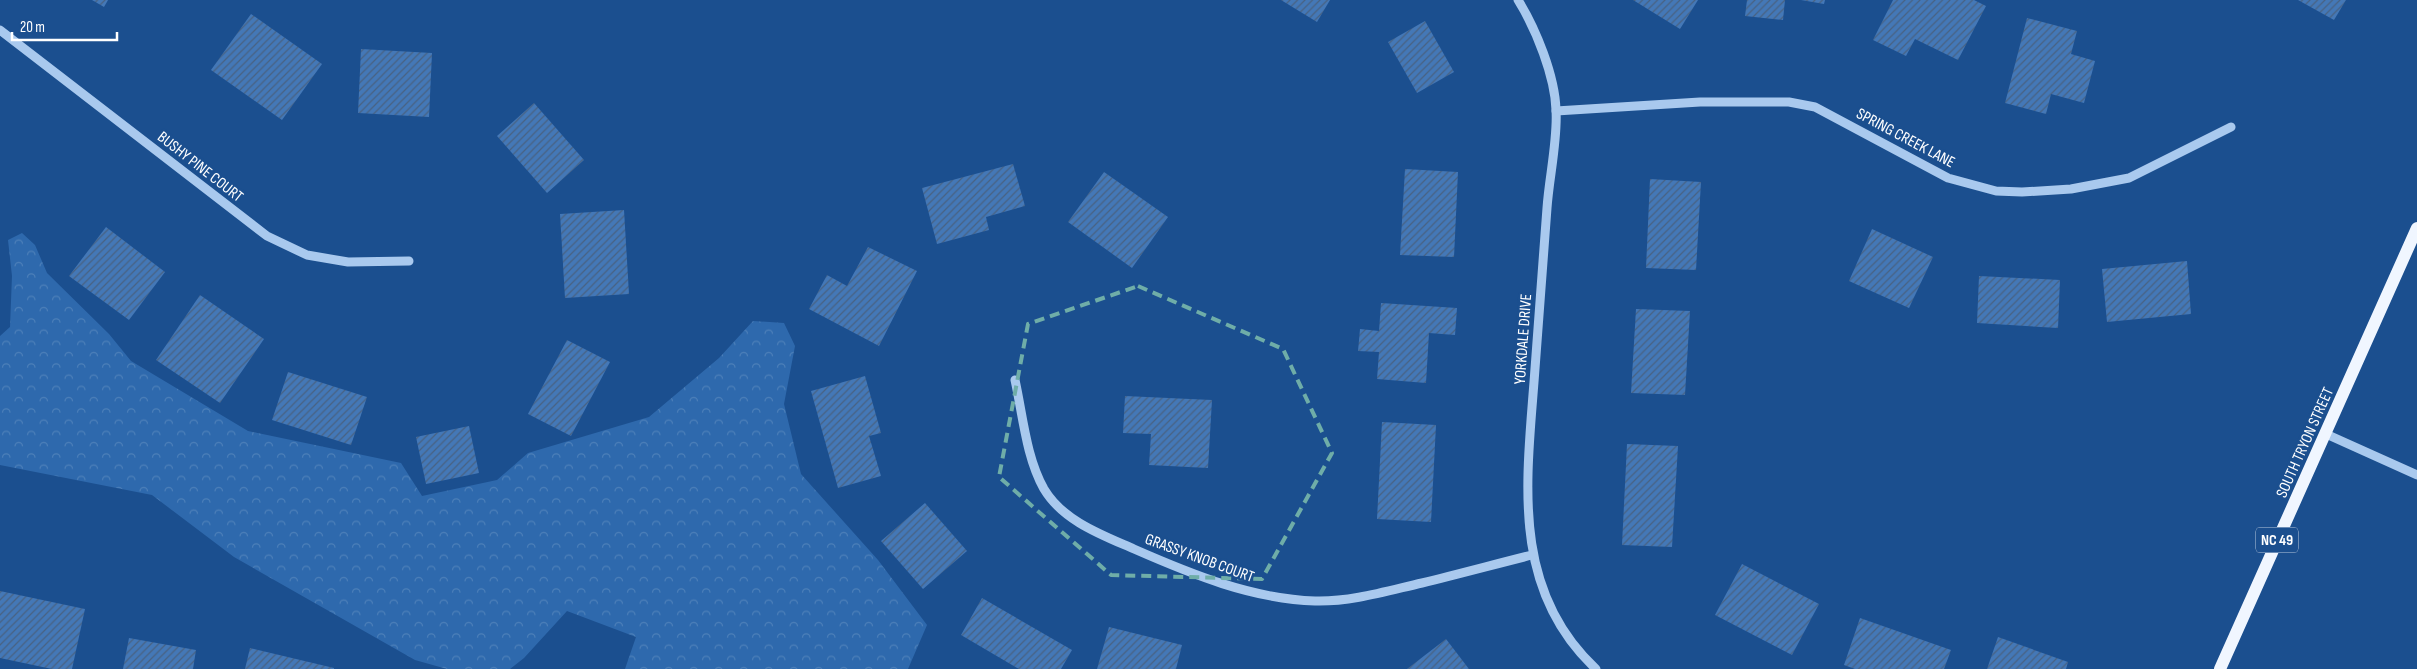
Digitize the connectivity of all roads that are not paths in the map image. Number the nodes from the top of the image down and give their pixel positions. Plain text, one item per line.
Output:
1 (1518, 0) edge
2 (0, 30) edge
3 (1556, 111) junction
4 (2231, 127) dead end
5 (2417, 228) edge
6 (409, 261) dead end
7 (1015, 380) dead end
8 (2326, 434) junction
9 (2417, 475) edge
10 (1532, 555) junction
11 (1596, 669) edge
12 (2220, 669) edge

1 - 3 street, YORKDALE DRIVE
2 - 6 street, BUSHY PINE COURT
3 - 4 street, SPRING CREEK LANE
3 - 10 street, YORKDALE DRIVE
5 - 8 main road, SOUTH TRYON STREET / NC 49
7 - 10 street, GRASSY KNOB COURT
8 - 9 street
8 - 12 main road, SOUTH TRYON STREET / NC 49
10 - 11 street, YORKDALE DRIVE

